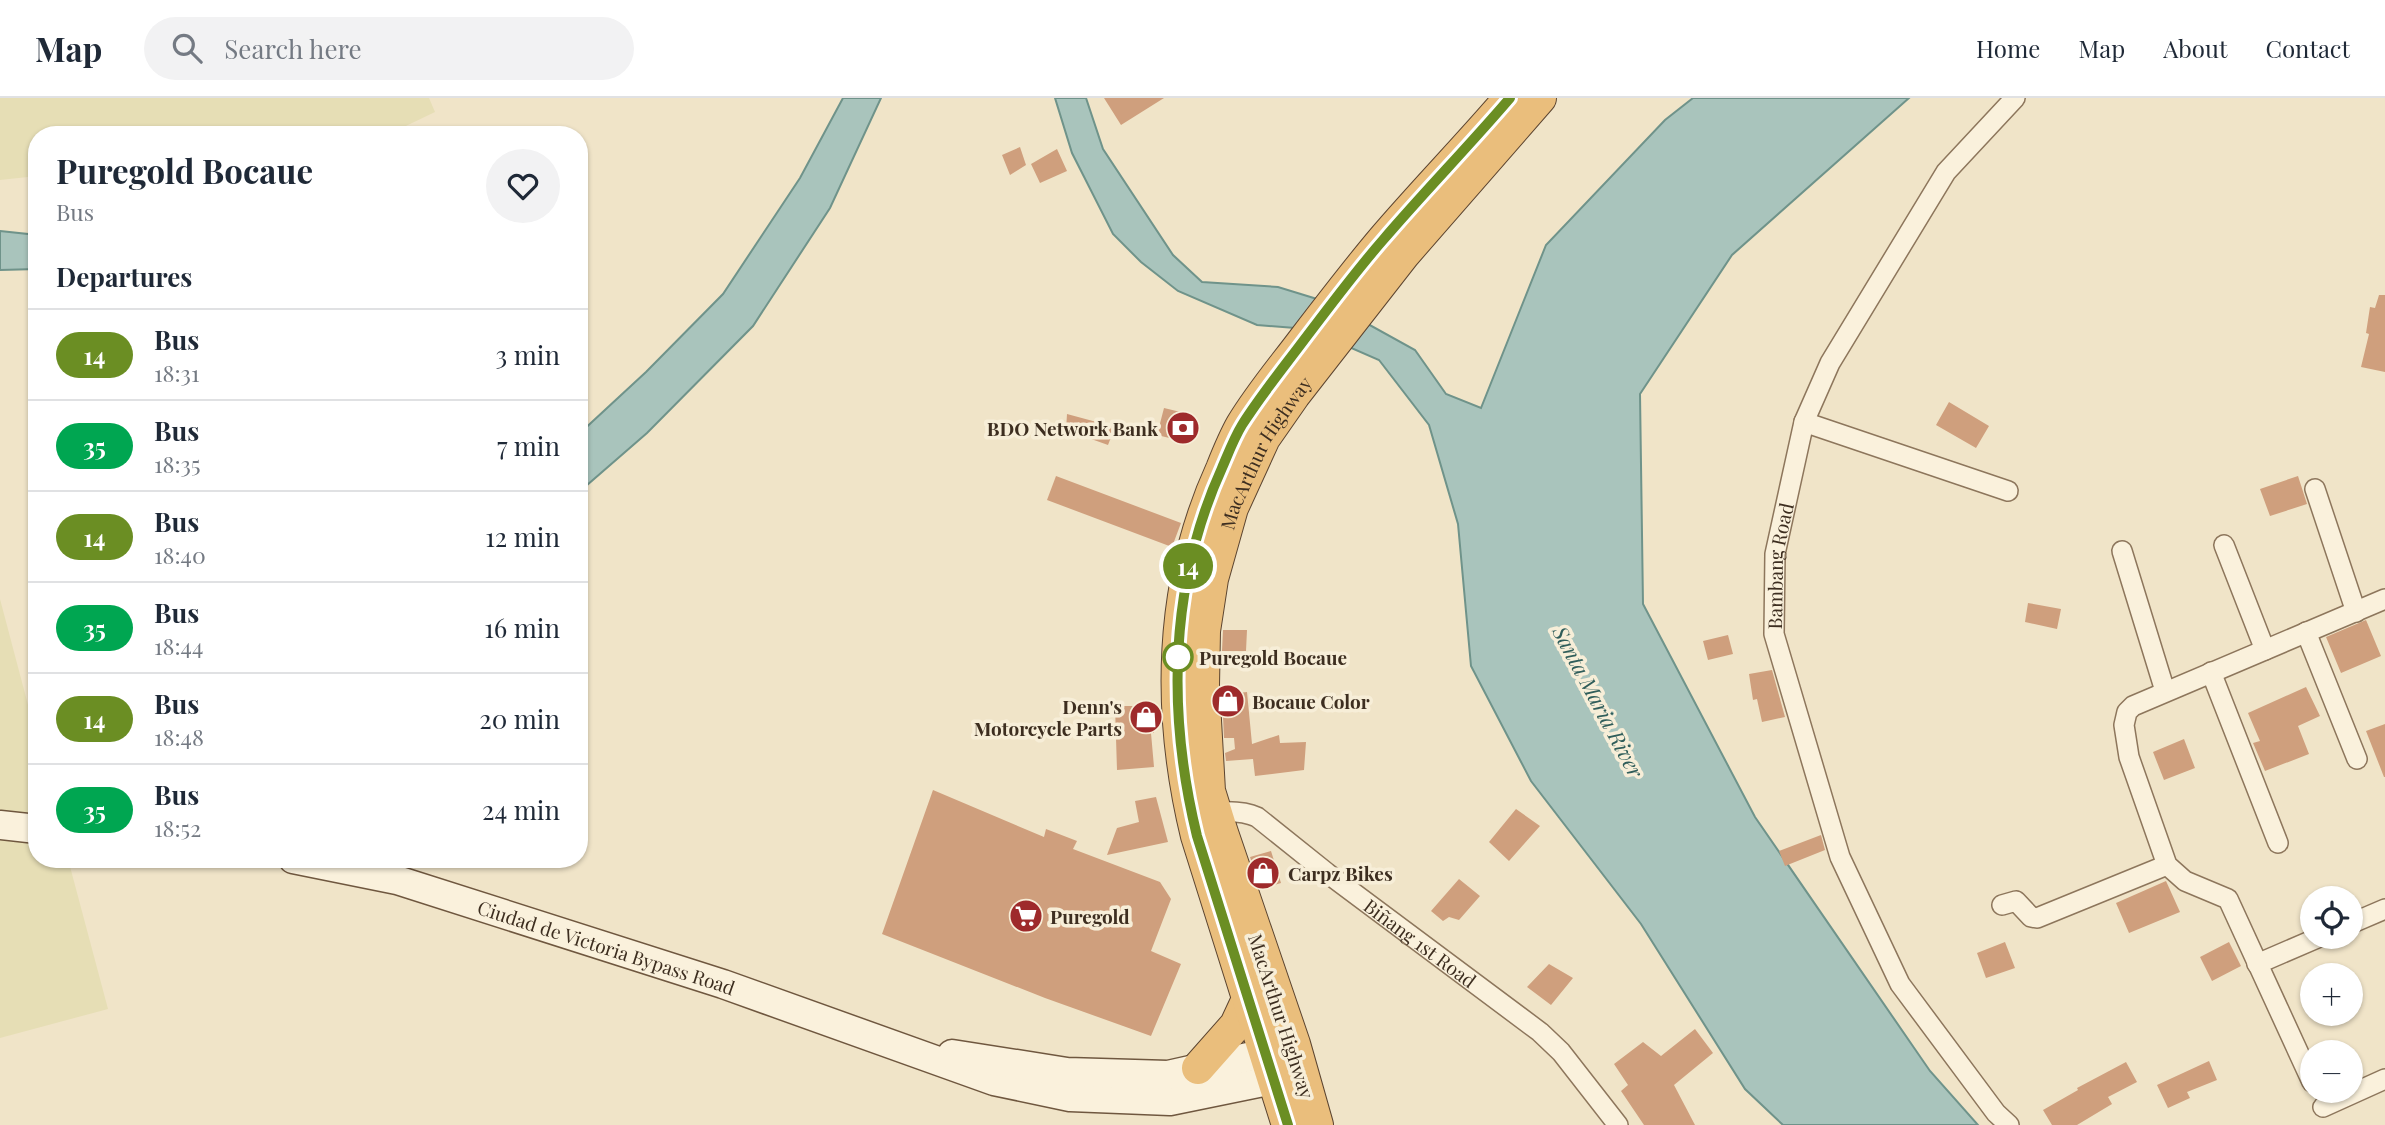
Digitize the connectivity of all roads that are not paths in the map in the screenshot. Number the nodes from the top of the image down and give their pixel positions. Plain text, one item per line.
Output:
1 (2015, 98) edge
2 (1519, 101) edge
3 (1804, 422) junction
4 (2315, 489) dead end
5 (2008, 491) dead end
6 (2224, 545) dead end
7 (2122, 551) dead end
8 (2385, 599) edge
9 (2356, 612) junction
10 (2306, 632) junction
11 (2265, 650) junction
12 (2211, 672) junction
13 (2165, 691) junction
14 (2357, 759) dead end
15 (1203, 813) junction
16 (0, 825) edge
17 (28, 828) edge
18 (2278, 843) dead end
19 (2167, 865) junction
20 (338, 868) edge
21 (2003, 905) dead end
22 (2385, 909) edge
23 (2363, 918) edge
24 (2300, 946) edge
25 (2258, 964) junction
26 (1249, 997) junction
27 (915, 1053) junction
28 (2300, 1056) edge
29 (1283, 1062) junction
30 (1198, 1068) junction
31 (2385, 1079) edge
32 (2363, 1085) edge
33 (2321, 1103) edge
34 (1288, 1125) edge
35 (1317, 1125) edge
36 (1618, 1125) edge
37 (2009, 1125) edge
38 (2332, 1125) edge

1 - 3 street, Bambang Road
2 - 15 highway, MacArthur Highway
3 - 5 street
3 - 37 street, Bambang Road
4 - 9 street
6 - 11 street
7 - 13 street
8 - 9 street
9 - 10 street
10 - 11 street
10 - 14 street
11 - 12 street
12 - 13 street
12 - 18 street
13 - 19 street
15 - 26 highway, MacArthur Highway
15 - 29 highway, MacArthur Highway
15 - 36 street, Biñang 1st Road
16 - 17 main road
19 - 21 street
19 - 25 street
20 - 27 main road, Ciudad de Victoria Bypass Road
22 - 23 street
24 - 25 street
25 - 28 street
26 - 29 highway, MacArthur Highway
26 - 30 highway
27 - 29 main road, Ciudad de Victoria Bypass Road
27 - 30 main road, Ciudad de Victoria Bypass Road
29 - 30 main road, Ciudad de Victoria Bypass Road
29 - 34 highway, MacArthur Highway
29 - 35 highway, MacArthur Highway
31 - 32 street
33 - 38 street

